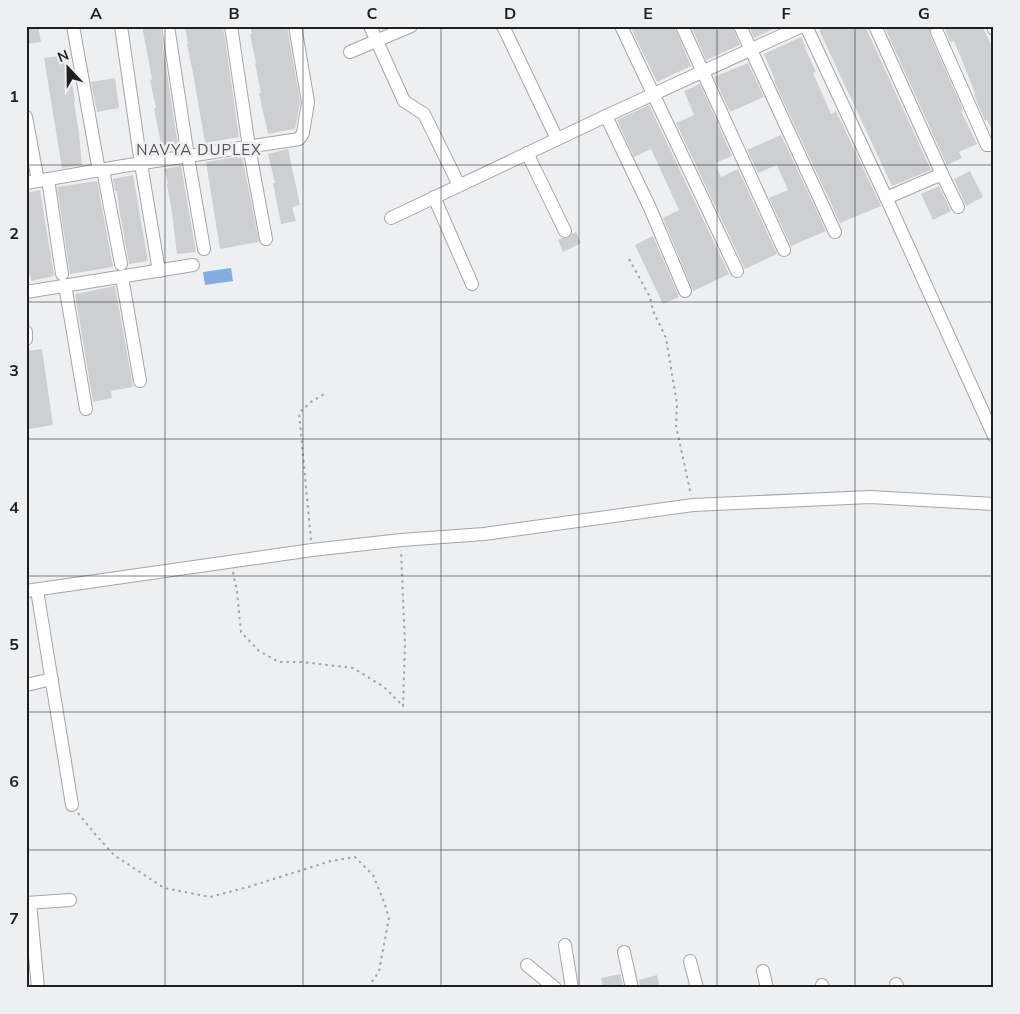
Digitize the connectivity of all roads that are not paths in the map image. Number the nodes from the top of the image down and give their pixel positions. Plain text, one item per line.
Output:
1 (73, 26) edge
2 (121, 26) edge
3 (168, 26) edge
4 (231, 26) edge
5 (295, 26) edge
6 (370, 26) edge
7 (411, 26) edge
8 (503, 26) edge
9 (621, 26) edge
10 (682, 26) edge
11 (740, 26) edge
12 (802, 26) edge
13 (806, 26) edge
14 (875, 26) edge
15 (937, 32) dead end
16 (377, 41) junction
17 (750, 50) junction
18 (350, 52) dead end
19 (703, 71) junction
20 (653, 93) junction
21 (606, 116) junction
22 (26, 117) edge
23 (557, 139) junction
24 (994, 144) edge
25 (250, 147) junction
26 (527, 153) junction
27 (188, 157) junction
28 (141, 164) junction
29 (101, 170) junction
30 (942, 174) junction
31 (37, 181) edge
32 (459, 185) junction
33 (434, 197) junction
34 (886, 198) junction
35 (958, 207) dead end
36 (391, 218) dead end
37 (565, 231) dead end
38 (835, 232) dead end
39 (266, 239) dead end
40 (204, 249) dead end
41 (784, 250) dead end
42 (193, 265) dead end
43 (121, 270) junction
44 (159, 270) junction
45 (737, 270) dead end
46 (64, 280) junction
47 (472, 284) dead end
48 (686, 291) dead end
49 (26, 292) edge
50 (26, 332) edge
51 (26, 339) edge
52 (140, 382) dead end
53 (86, 409) dead end
54 (994, 436) edge
55 (994, 504) edge
56 (32, 591) edge
57 (52, 680) junction
58 (26, 685) edge
59 (72, 805) road end
60 (70, 900) dead end
61 (28, 903) edge
62 (565, 945) dead end
63 (624, 952) dead end
64 (690, 961) dead end
65 (527, 965) dead end
66 (762, 971) dead end
67 (38, 988) edge
68 (555, 988) edge
69 (572, 988) edge
70 (632, 988) edge
71 (696, 988) edge
72 (767, 988) edge

1 - 29 street
2 - 28 street
3 - 27 street
4 - 25 street
5 - 25 street
6 - 16 street
7 - 16 street
8 - 23 street
9 - 20 street
10 - 19 street
11 - 17 street
12 - 17 street
13 - 34 street
14 - 30 street
15 - 24 street
16 - 18 street
16 - 32 street
17 - 19 street
17 - 38 street
19 - 20 street
19 - 41 street
20 - 21 street
20 - 45 street
21 - 23 street
21 - 48 street
22 - 31 street
23 - 26 street
25 - 27 street
25 - 39 street
26 - 32 street
26 - 37 street
27 - 28 street
27 - 40 street
28 - 29 street
28 - 44 street
29 - 31 street
29 - 43 street
30 - 34 street
30 - 35 street
31 - 46 street
32 - 33 street
33 - 36 street
33 - 47 street
34 - 54 street
42 - 44 street
43 - 44 street
43 - 46 street
43 - 52 street
46 - 49 street
46 - 53 street
50 - 51 street
55 - 56 street
56 - 57 street
57 - 58 street
57 - 59 street
60 - 61 street
61 - 67 street
62 - 69 street
63 - 70 street
64 - 71 street
65 - 68 street
66 - 72 street

